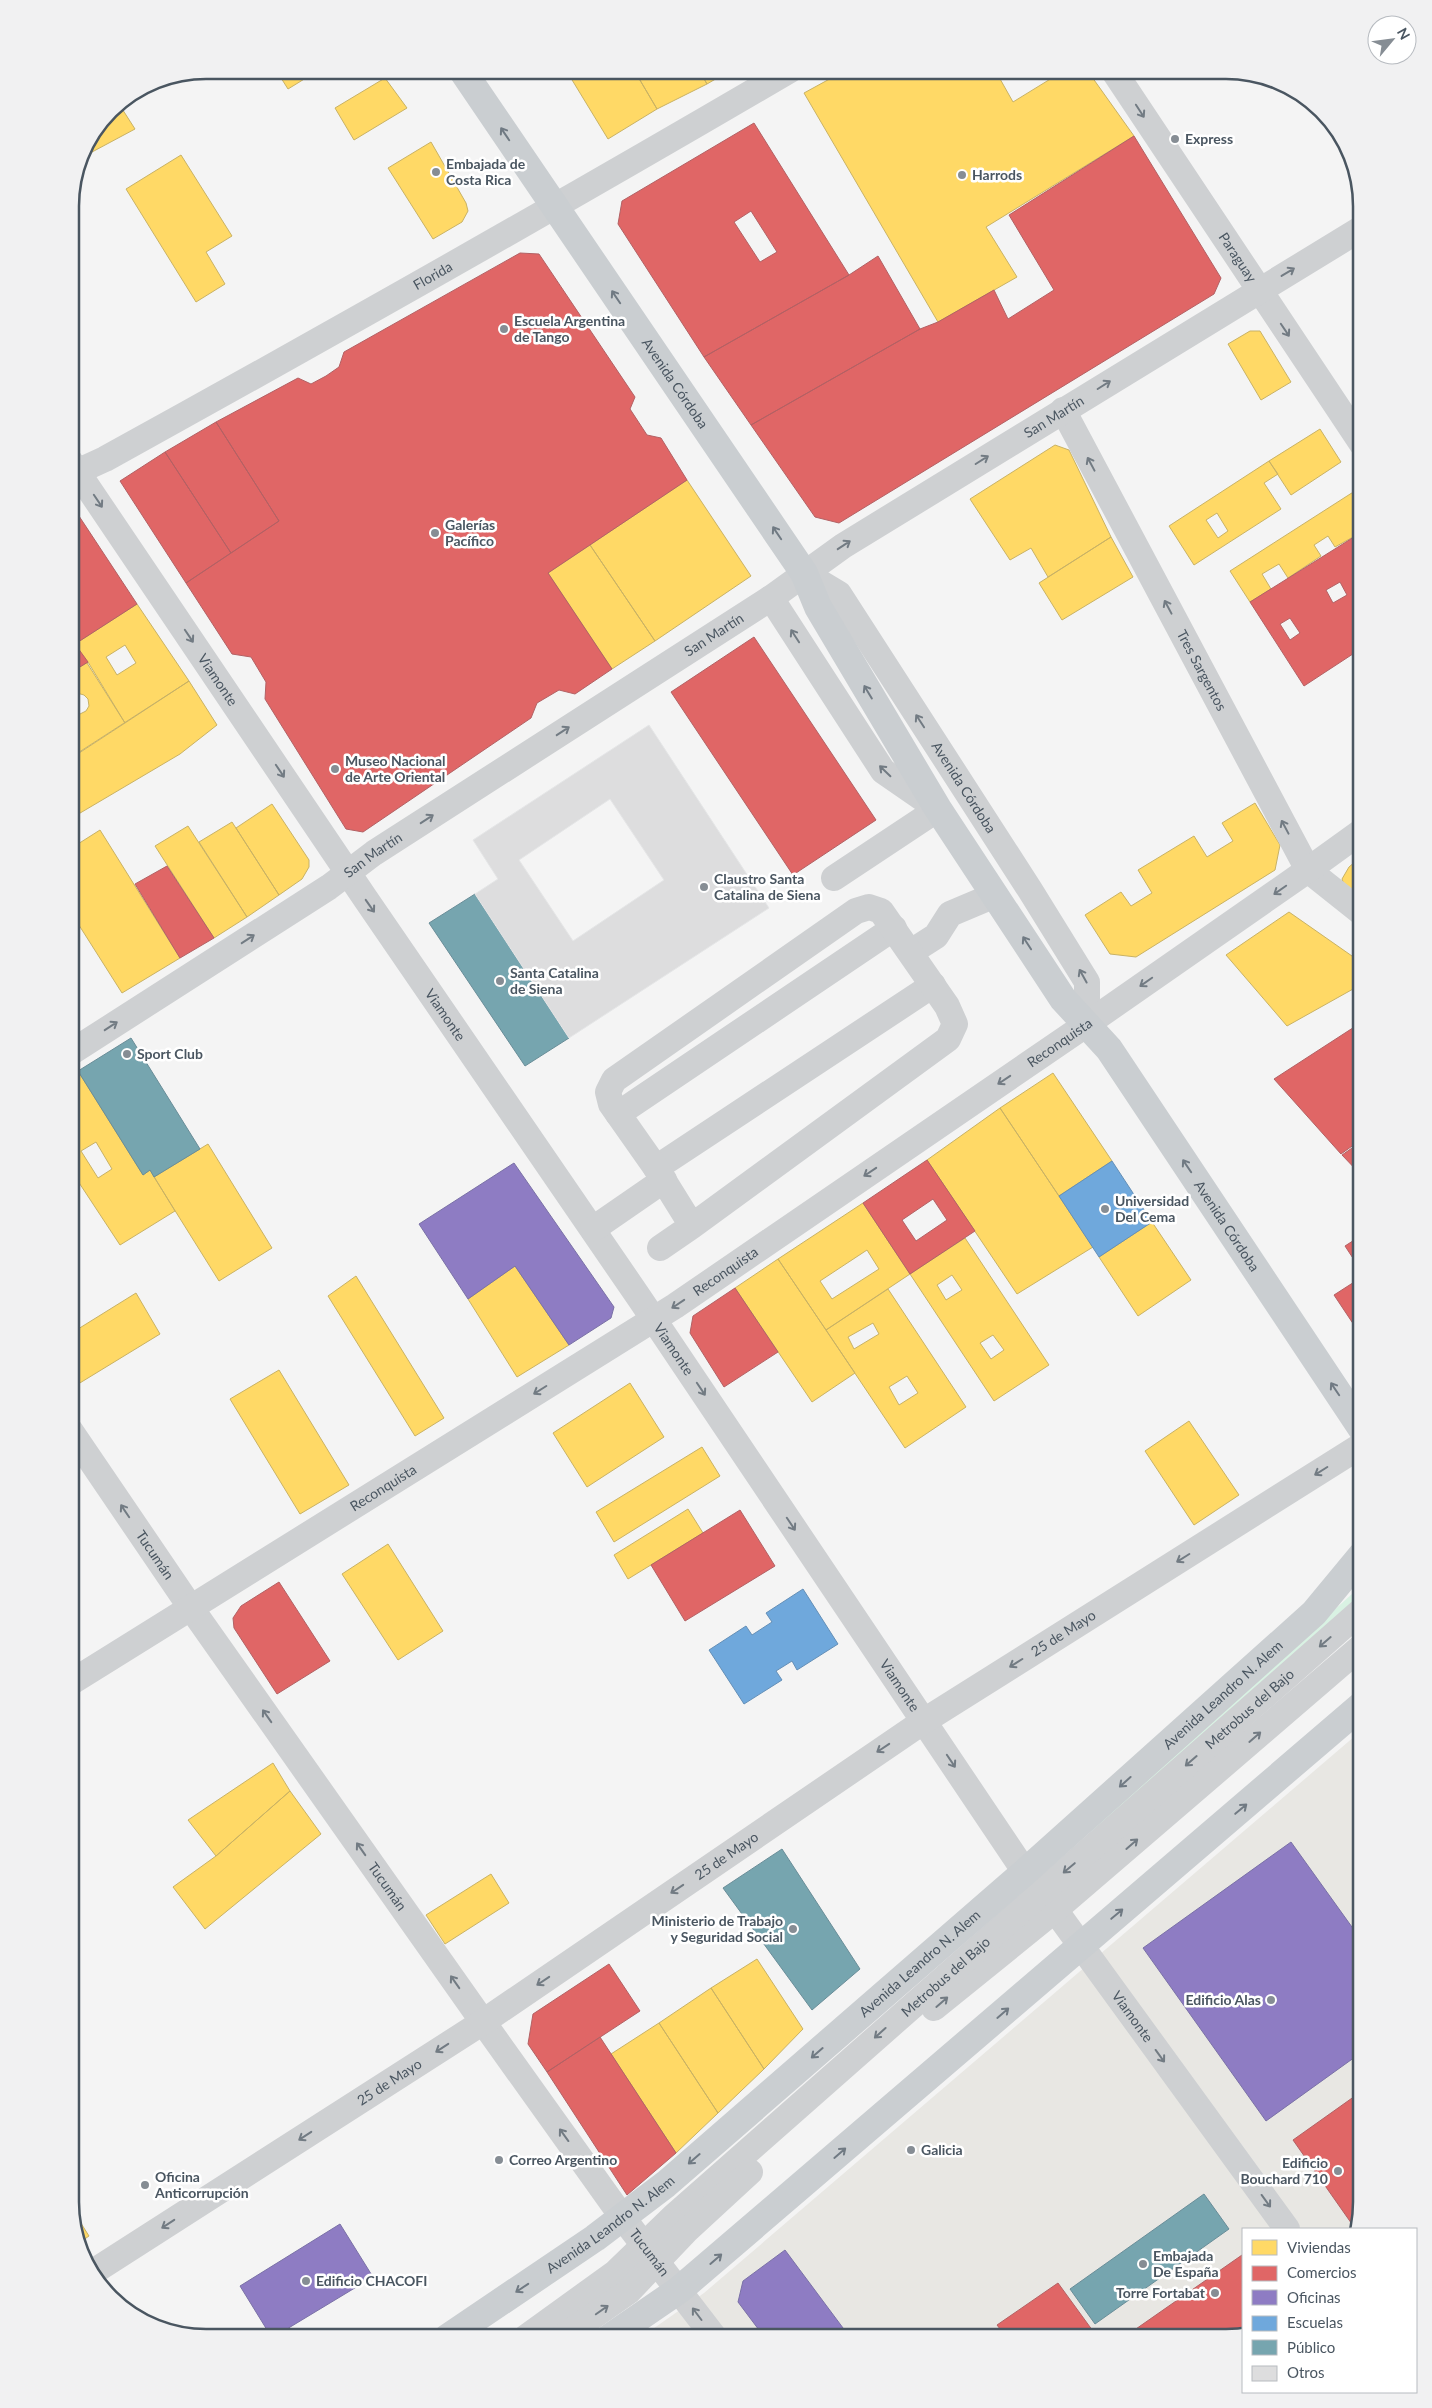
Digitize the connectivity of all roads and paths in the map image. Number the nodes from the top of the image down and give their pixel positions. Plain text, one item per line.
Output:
1 (468, 79) edge
2 (775, 79) edge
3 (1119, 79) edge
4 (556, 208) junction
5 (1353, 233) edge
6 (1258, 290) junction
7 (1063, 410) junction
8 (1353, 431) edge
9 (79, 466) edge
10 (79, 478) edge
11 (804, 573) junction
12 (771, 598) junction
13 (938, 809) junction
14 (1353, 837) edge
15 (1308, 870) junction
16 (348, 872) junction
17 (834, 878) dead end
18 (995, 895) junction
19 (1353, 906) edge
20 (894, 928) junction
21 (911, 952) junction
22 (933, 985) junction
23 (1088, 1024) junction
24 (79, 1047) edge
25 (618, 1114) junction
26 (660, 1174) junction
27 (692, 1226) junction
28 (593, 1229) junction
29 (660, 1248) dead end
30 (654, 1319) junction
31 (1353, 1415) edge
32 (79, 1443) edge
33 (1353, 1451) edge
34 (1353, 1566) edge
35 (191, 1608) junction
36 (1353, 1618) edge
37 (1353, 1653) edge
38 (79, 1677) edge
39 (1353, 1713) edge
40 (924, 1721) junction
41 (1040, 1891) junction
42 (1080, 1946) junction
43 (483, 2022) junction
44 (623, 2218) junction
45 (1286, 2228) edge
46 (651, 2254) junction
47 (98, 2269) edge
48 (679, 2290) junction
49 (461, 2329) edge
50 (537, 2329) edge
51 (575, 2329) edge
52 (622, 2329) edge
53 (708, 2329) edge

4 -> 1 main road, Avenida Córdoba
2 - 4 street, Florida
3 -> 6 street, Paraguay
4 - 9 street, Florida
11 -> 4 main road, Avenida Córdoba
6 -> 5 street, San Martín
7 -> 6 street, San Martín
6 -> 8 street, Paraguay
11 -> 7 street, San Martín
15 -> 7 street, Tres Sargentos
10 -> 16 street, Viamonte
11 - 12 street, San Martín
13 -> 11 main road, Avenida Córdoba
23 -> 11 street, Avenida Córdoba
13 -> 12 street
16 -> 12 street, San Martín
13 - 17 street
13 - 18 main road, Avenida Córdoba
14 - 15 street, Reconquista
15 - 19 street, Tres Sargentos
15 -> 23 street, Reconquista
24 -> 16 street, San Martín
16 -> 28 street, Viamonte
18 - 21 street
23 -> 18 main road, Avenida Córdoba
20 - 21 street
20 - 25 street
20 - 25 street
21 - 22 street
22 - 26 street
22 - 27 street
23 -> 30 street, Reconquista
31 -> 23 main road, Avenida Córdoba
25 - 26 street
26 - 27 street
26 - 28 street
27 - 29 street
28 - 30 street, Viamonte
30 -> 35 street, Reconquista
30 -> 40 street, Viamonte
35 -> 32 street, Tucumán
33 -> 40 street, 25 de Mayo
34 -> 41 main road, Avenida Leandro N. Alem
35 - 38 street, Reconquista
43 -> 35 street, Tucumán
36 -> 41 street, Metrobus del Bajo
41 -> 37 street, Metrobus del Bajo
42 -> 39 main road
40 -> 41 street, Viamonte
40 -> 43 street, 25 de Mayo
41 - 42 street, Viamonte
41 -> 44 main road, Avenida Leandro N. Alem
41 - 46 street, Metrobus del Bajo
42 -> 45 street, Viamonte
48 -> 42 main road
44 -> 43 street, Tucumán
43 -> 47 street, 25 de Mayo
44 - 46 street, Tucumán
44 -> 49 main road, Avenida Leandro N. Alem
46 - 48 street, Tucumán
46 - 50 street, Metrobus del Bajo
51 -> 46 street, Metrobus del Bajo
48 - 52 main road
53 -> 48 street, Tucumán

